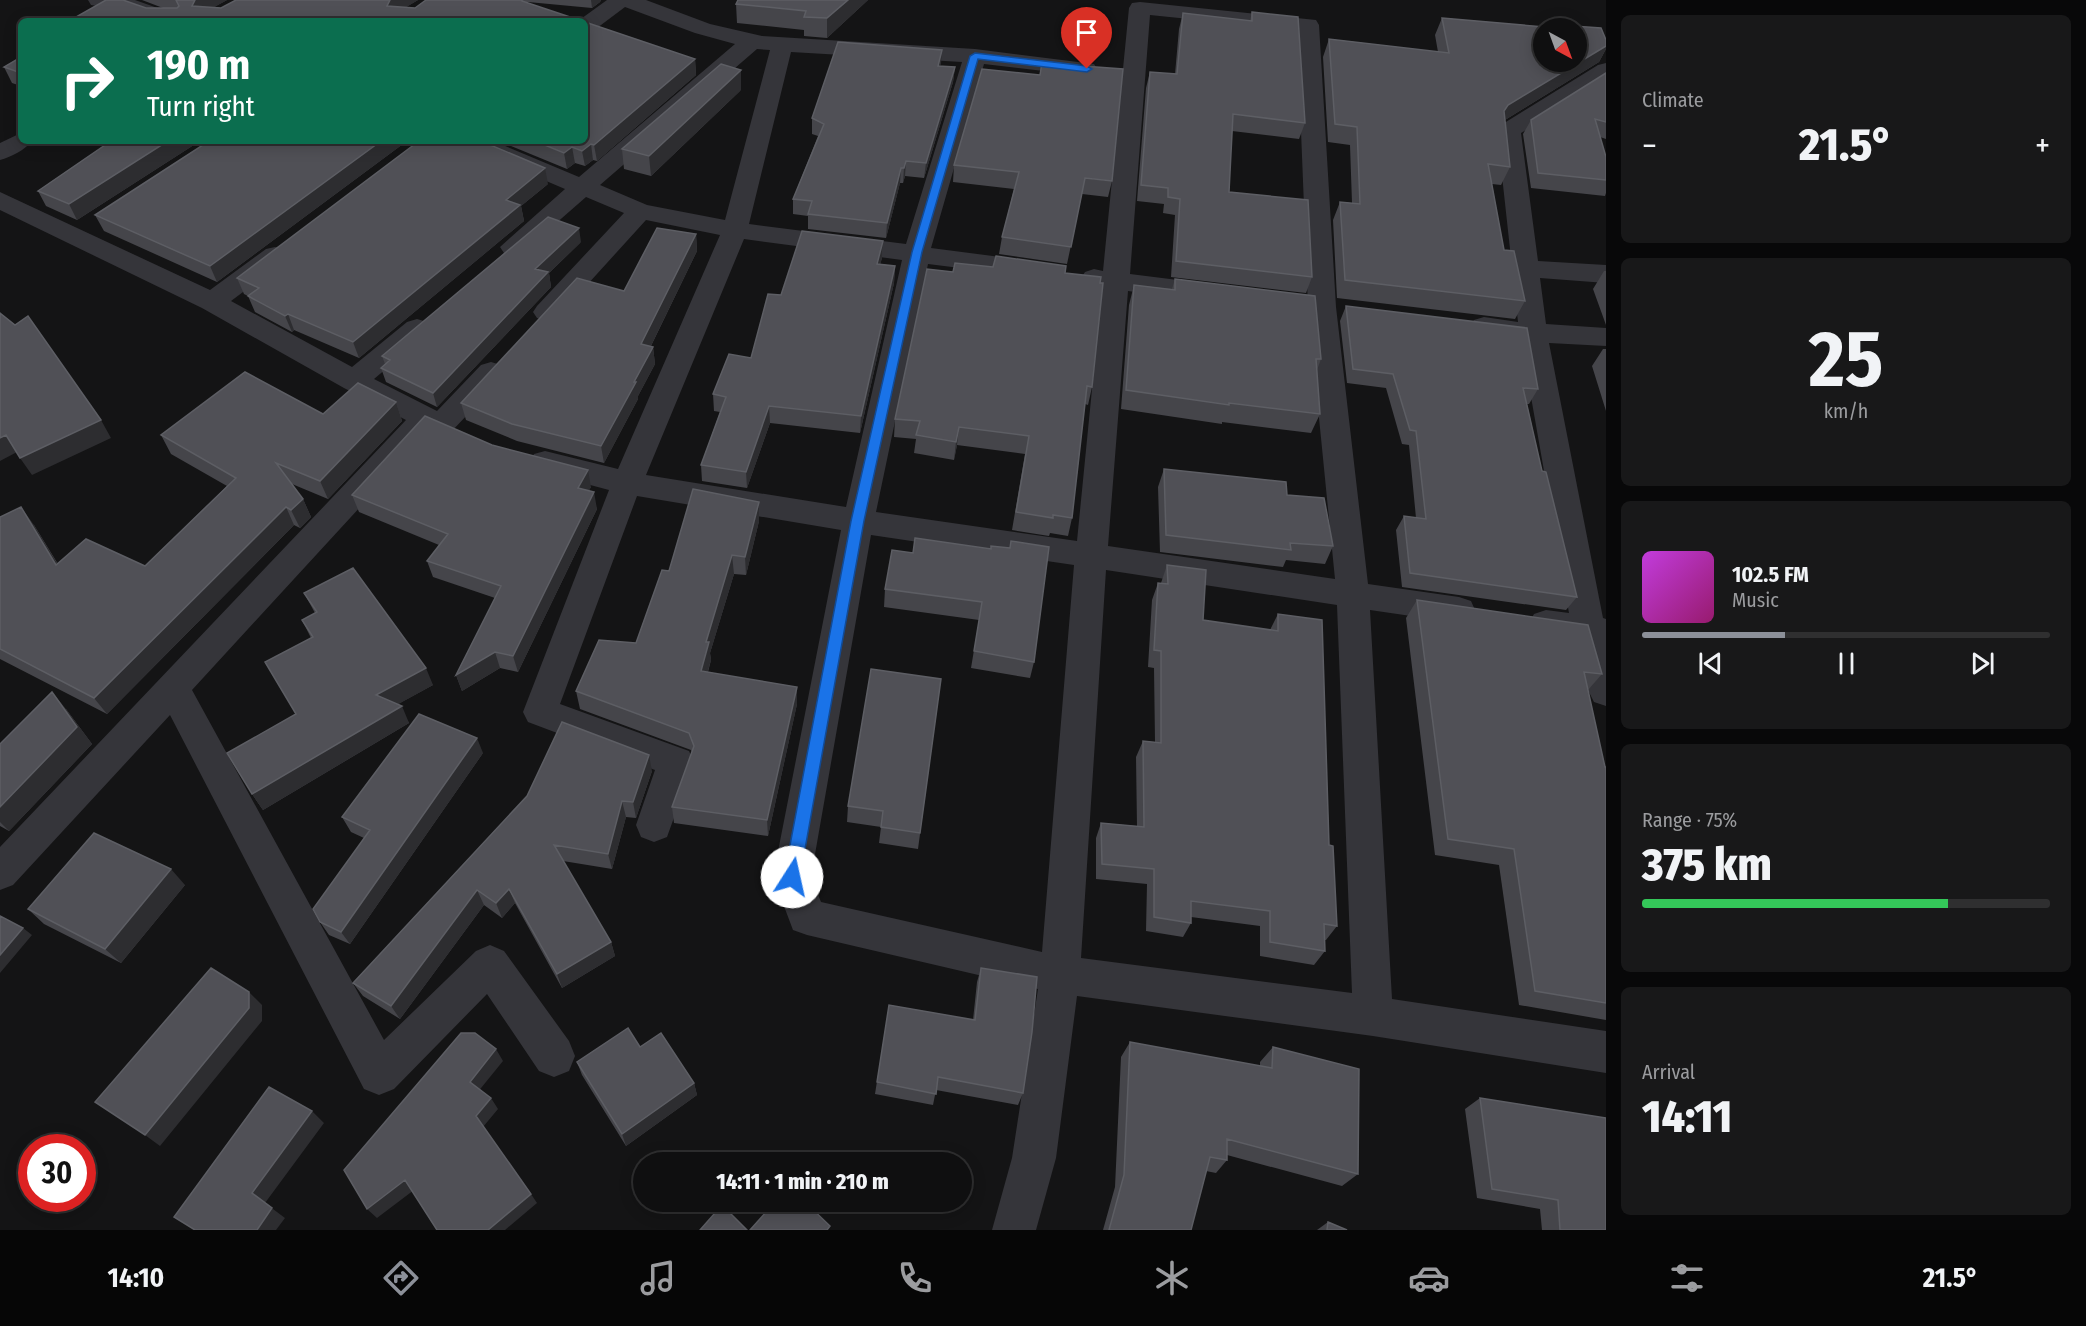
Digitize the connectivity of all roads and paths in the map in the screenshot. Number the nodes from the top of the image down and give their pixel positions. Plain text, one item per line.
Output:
1 (99, 0) edge
2 (621, 0) edge
3 (627, 0) edge
4 (164, 18) edge
5 (588, 24) edge
6 (750, 43) junction
7 (782, 45) junction
8 (975, 56) junction
9 (1606, 70) edge
10 (1132, 75) junction
11 (18, 142) edge
12 (479, 144) edge
13 (0, 153) edge
14 (583, 188) junction
15 (0, 200) edge
16 (640, 212) junction
17 (735, 230) junction
18 (296, 239) edge
19 (917, 252) junction
20 (491, 266) edge
21 (1524, 268) junction
22 (1606, 274) edge
23 (1114, 281) junction
24 (1241, 297) edge
25 (212, 302) junction
26 (436, 312) edge
27 (1460, 323) edge
28 (529, 331) edge
29 (1533, 333) junction
30 (1606, 337) edge
31 (505, 357) edge
32 (354, 381) junction
33 (434, 421) junction
34 (474, 439) edge
35 (518, 455) edge
36 (627, 483) junction
37 (858, 521) junction
38 (1091, 557) junction
39 (1353, 594) junction
40 (1483, 614) edge
41 (1518, 619) edge
42 (1598, 631) edge
43 (174, 689) junction
44 (1606, 692) edge
45 (654, 825) dead end
46 (0, 873) edge
47 (1060, 975) junction
48 (1373, 1016) junction
49 (1606, 1052) edge
50 (554, 1056) dead end
51 (1014, 1230) edge

1 - 4 street
2 - 5 street
3 - 6 street
6 - 7 street
6 - 14 street
7 - 8 street
7 - 17 street
8 - 10 street
8 - 19 street
9 - 21 street
10 - 23 street
10 - 39 street
11 - 13 street
12 - 14 street
14 - 16 street
14 - 20 street
15 - 25 street
16 - 17 street
16 - 28 street
17 - 19 street
17 - 36 street
18 - 25 street
19 - 23 street
19 - 37 street
21 - 22 street
21 - 29 street
23 - 24 street
23 - 38 street
25 - 32 street
26 - 32 street
27 - 29 street
29 - 30 street
29 - 42 street
31 - 33 street
32 - 33 street
33 - 34 street
33 - 43 street
35 - 36 street
36 - 37 street
36 - 45 street
37 - 38 street
37 - 47 street
38 - 39 street
38 - 47 street
39 - 40 street
39 - 48 street
41 - 42 street
42 - 44 street
43 - 46 street
43 - 50 street
47 - 48 street
47 - 51 street
48 - 49 street

